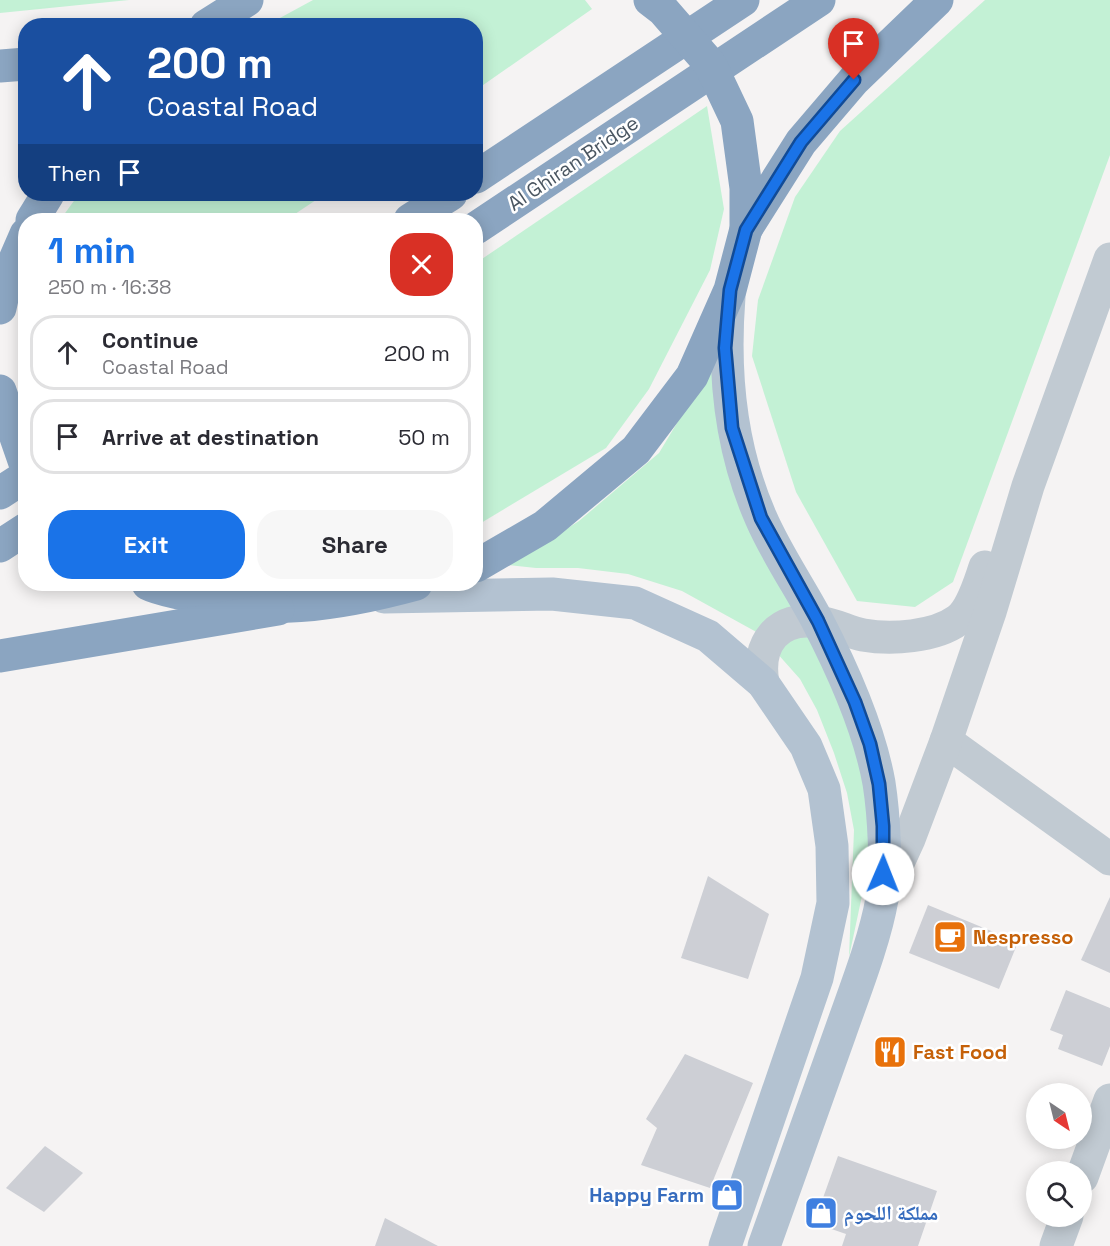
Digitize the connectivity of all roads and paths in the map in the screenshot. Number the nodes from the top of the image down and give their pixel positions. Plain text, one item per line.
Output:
1 (247, 0) edge
2 (650, 0) edge
3 (819, 0) edge
4 (938, 0) edge
5 (741, 2) edge
6 (213, 18) edge
7 (18, 65) edge
8 (0, 66) edge
9 (483, 172) edge
10 (440, 201) edge
11 (421, 213) edge
12 (483, 223) edge
13 (746, 230) junction
14 (18, 251) edge
15 (1110, 259) edge
16 (2, 284) edge
17 (730, 290) junction
18 (0, 391) edge
19 (18, 443) edge
20 (18, 481) edge
21 (1028, 486) junction
22 (0, 493) edge
23 (483, 562) edge
24 (171, 591) edge
25 (390, 591) edge
26 (367, 597) junction
27 (278, 609) junction
28 (818, 621) junction
29 (0, 656) edge
30 (763, 683) junction
31 (946, 741) junction
32 (1110, 859) edge
33 (882, 898) junction
34 (1110, 1101) edge
35 (1088, 1161) edge
36 (1063, 1227) edge
37 (725, 1246) edge
38 (764, 1246) edge
39 (1056, 1246) edge

1 - 6 highway
2 - 13 highway
3 - 12 highway, Al Ghiran Bridge
4 - 13 highway
5 - 9 highway, Al Ghiran Bridge
7 - 8 highway
10 - 11 highway
13 - 17 highway
14 - 16 highway
15 - 21 street
17 - 23 highway
17 - 28 main road
18 - 19 highway
20 - 22 highway
21 - 28 street
21 - 31 street
24 - 27 highway
25 - 26 highway
26 - 27 highway
26 - 30 main road
27 - 29 highway
28 - 30 street
28 - 33 main road
30 - 37 main road
31 - 32 street
31 - 33 street
33 - 38 main road
34 - 35 street
36 - 39 street

